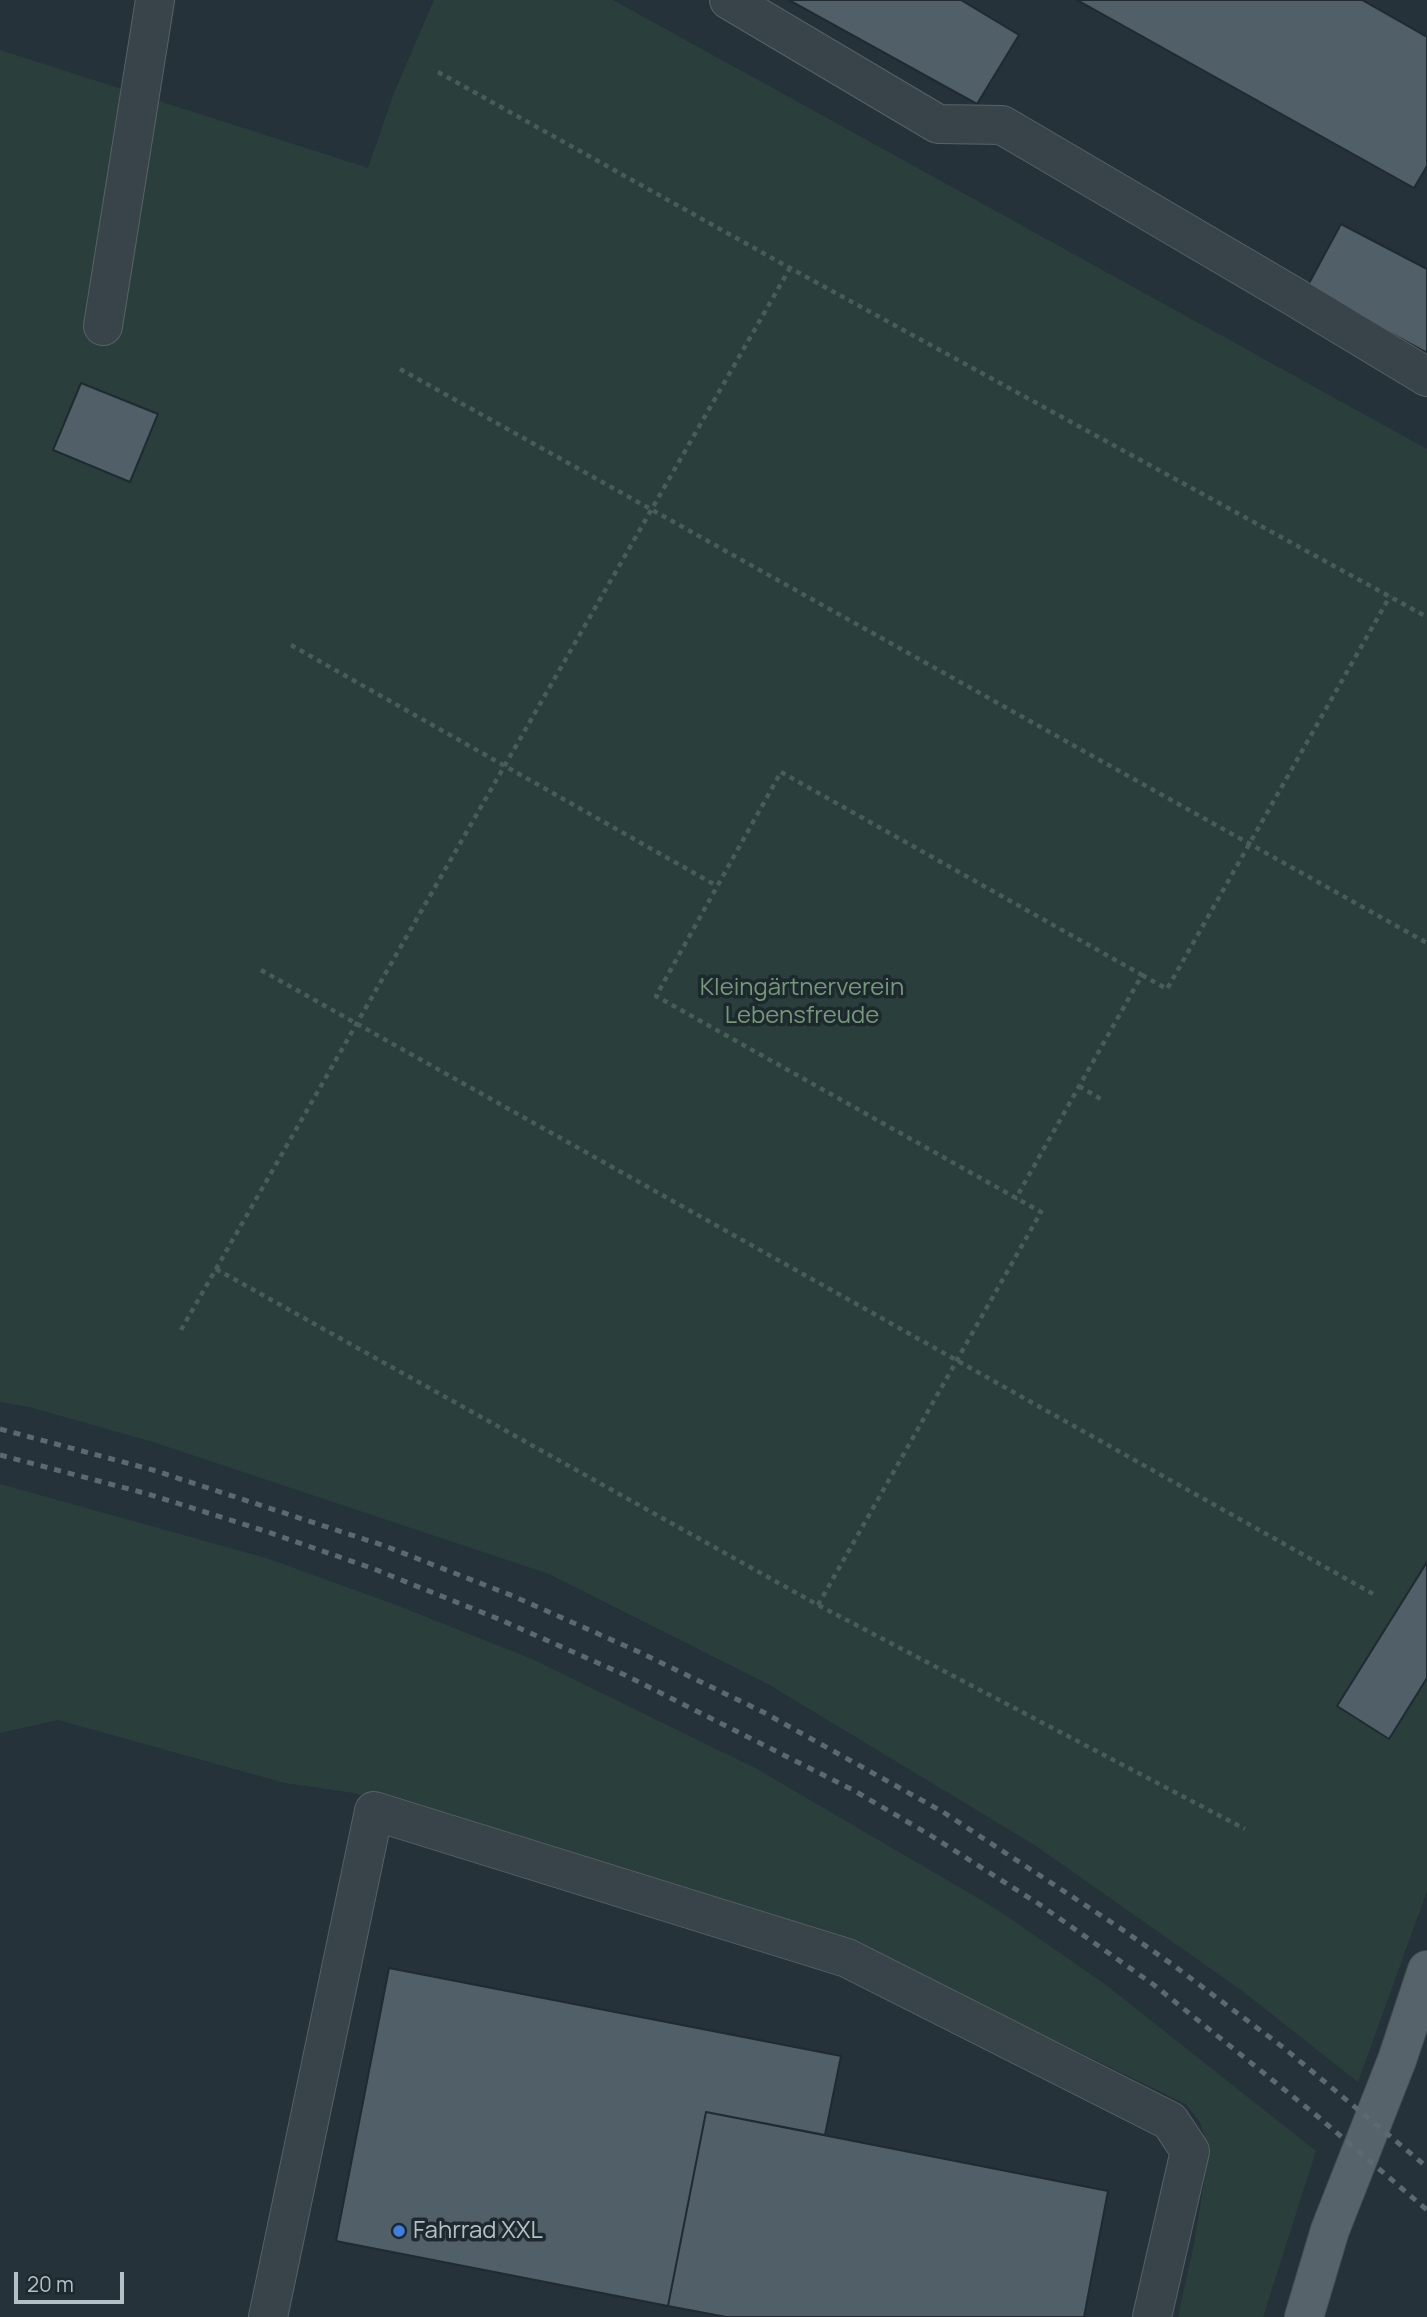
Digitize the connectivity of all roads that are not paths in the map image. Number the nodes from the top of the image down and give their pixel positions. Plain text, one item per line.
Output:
1 (155, 0) edge
2 (729, 0) edge
3 (103, 326) dead end
4 (1427, 377) edge
5 (1427, 1970) edge
6 (268, 2317) edge
7 (1152, 2317) edge
8 (1304, 2317) edge

1 - 3 lane
2 - 4 lane
5 - 8 main road
6 - 7 lane

